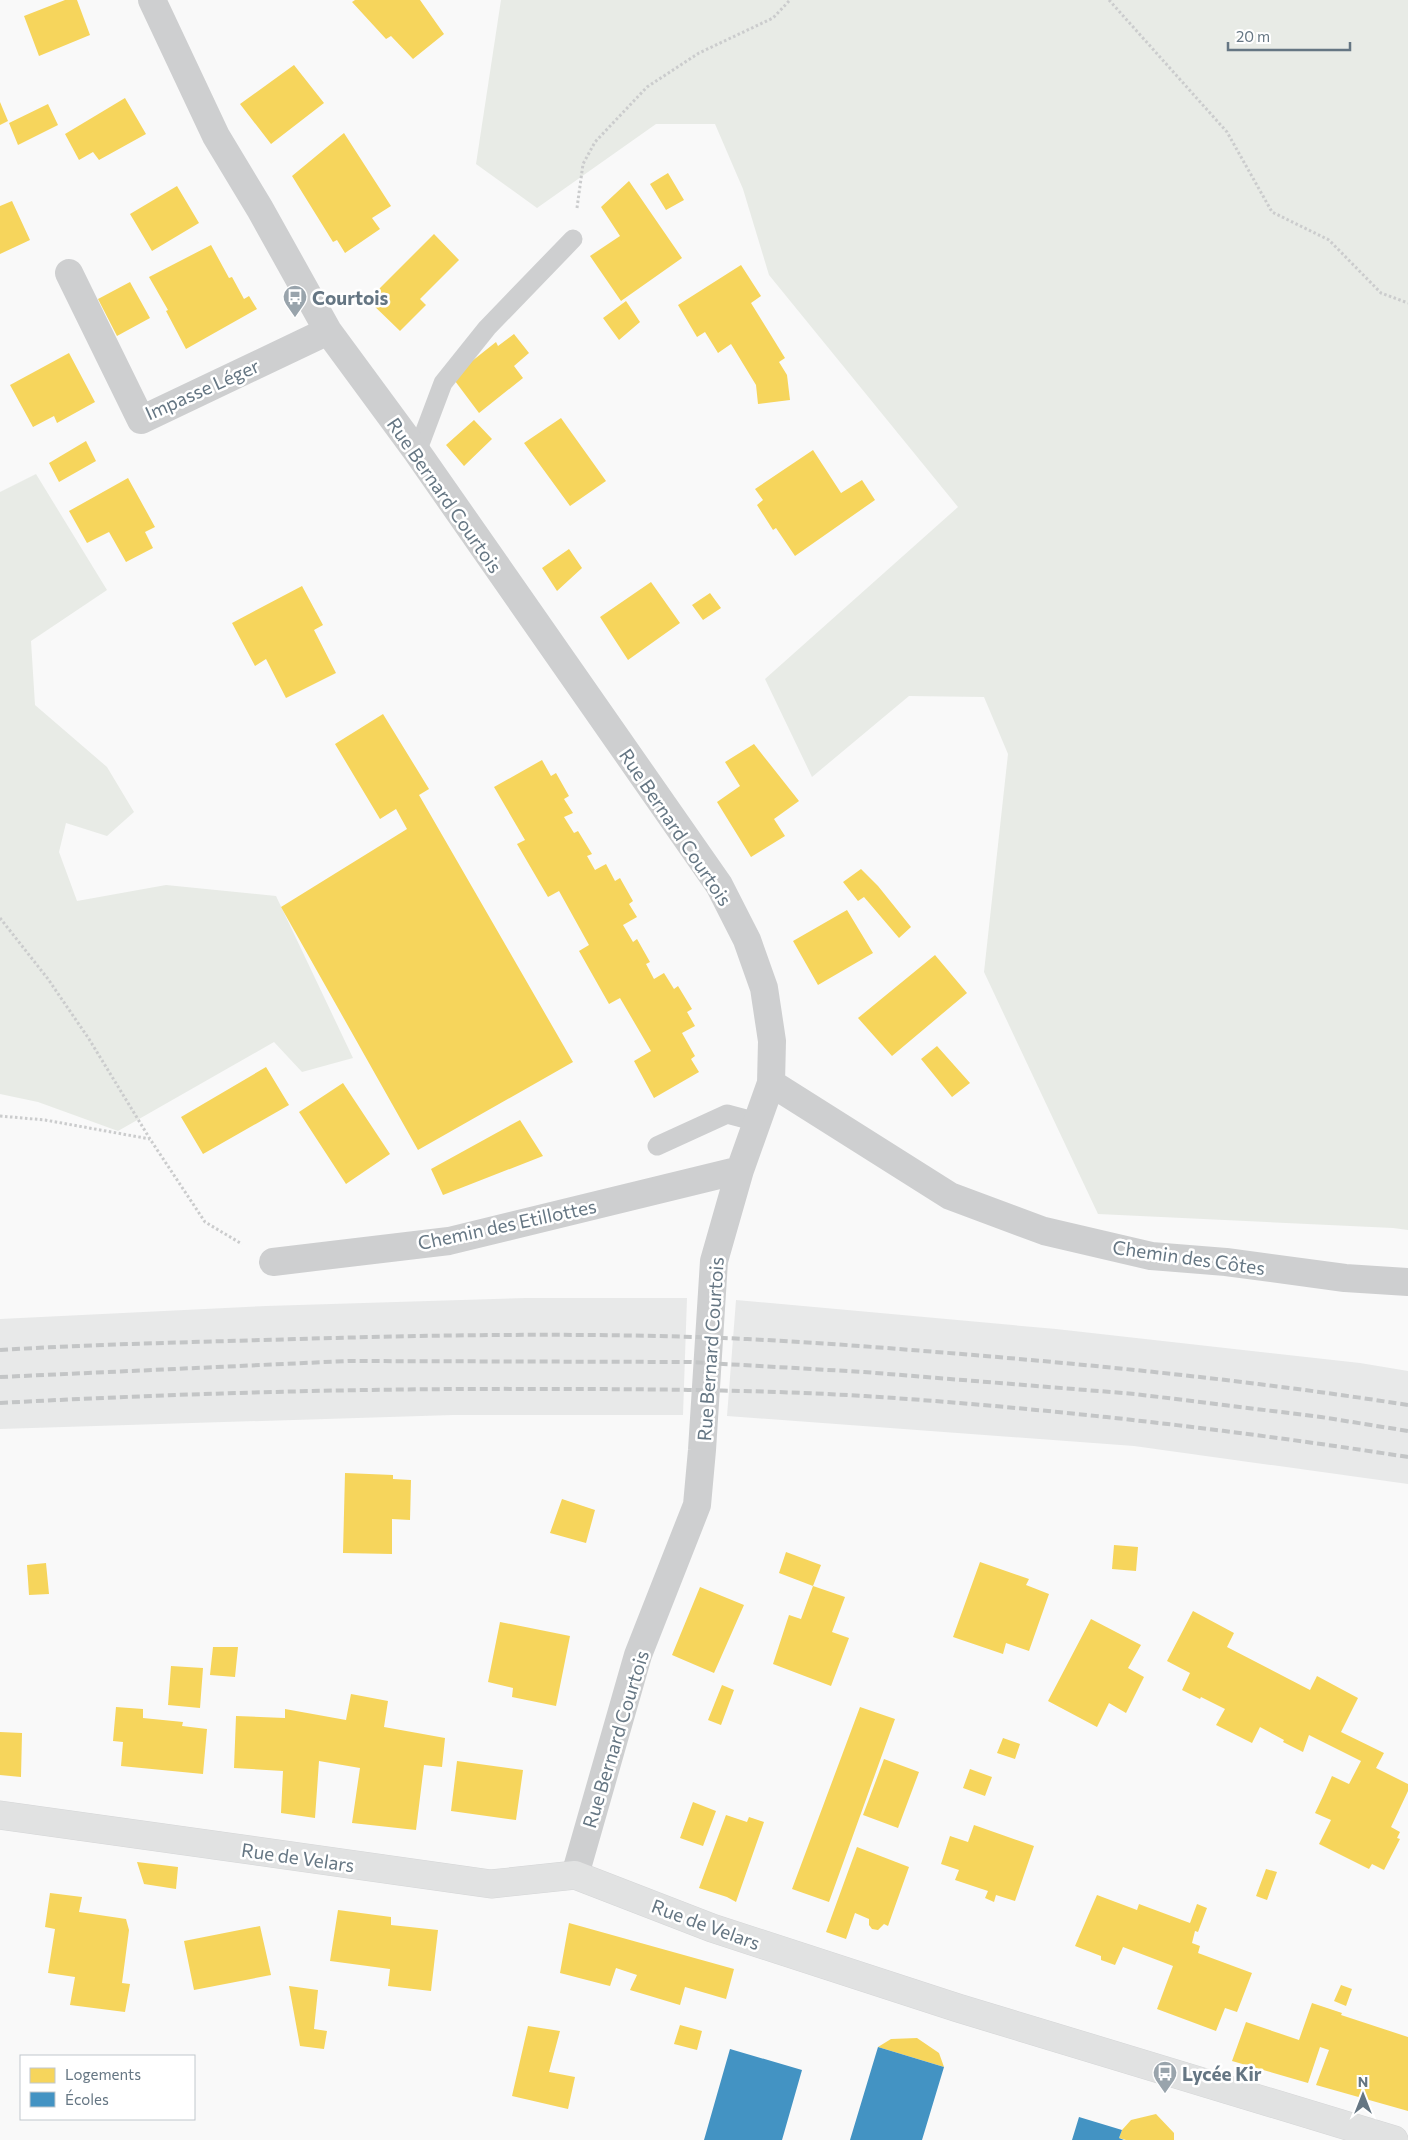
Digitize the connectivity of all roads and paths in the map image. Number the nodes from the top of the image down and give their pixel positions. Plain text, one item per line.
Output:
1 (152, 0) edge
2 (790, 0) edge
3 (1109, 0) edge
4 (573, 239) joint
5 (69, 273) dead end
6 (1408, 303) edge
7 (328, 331) junction
8 (417, 452) junction
9 (0, 918) edge
10 (771, 1083) junction
11 (0, 1116) edge
12 (757, 1122) junction
13 (150, 1139) junction
14 (657, 1146) dead end
15 (740, 1170) junction
16 (272, 1262) joint
17 (1408, 1282) edge
18 (0, 1815) edge
19 (575, 1875) junction
20 (1394, 2140) edge

1 - 7 street, Rue Bernard Courtois
2 - 4 path
3 - 6 path
4 - 8 lane
5 - 7 street, Impasse Léger
7 - 8 street, Rue Bernard Courtois
8 - 10 street, Rue Bernard Courtois
9 - 13 path
10 - 12 street, Rue Bernard Courtois
10 - 17 street, Chemin des Côtes
11 - 13 path
12 - 14 lane
12 - 15 street, Rue Bernard Courtois
13 - 16 path
15 - 16 street, Chemin des Etillottes
15 - 19 street, Rue Bernard Courtois
18 - 19 main road, Rue de Velars
19 - 20 main road, Rue de Velars

